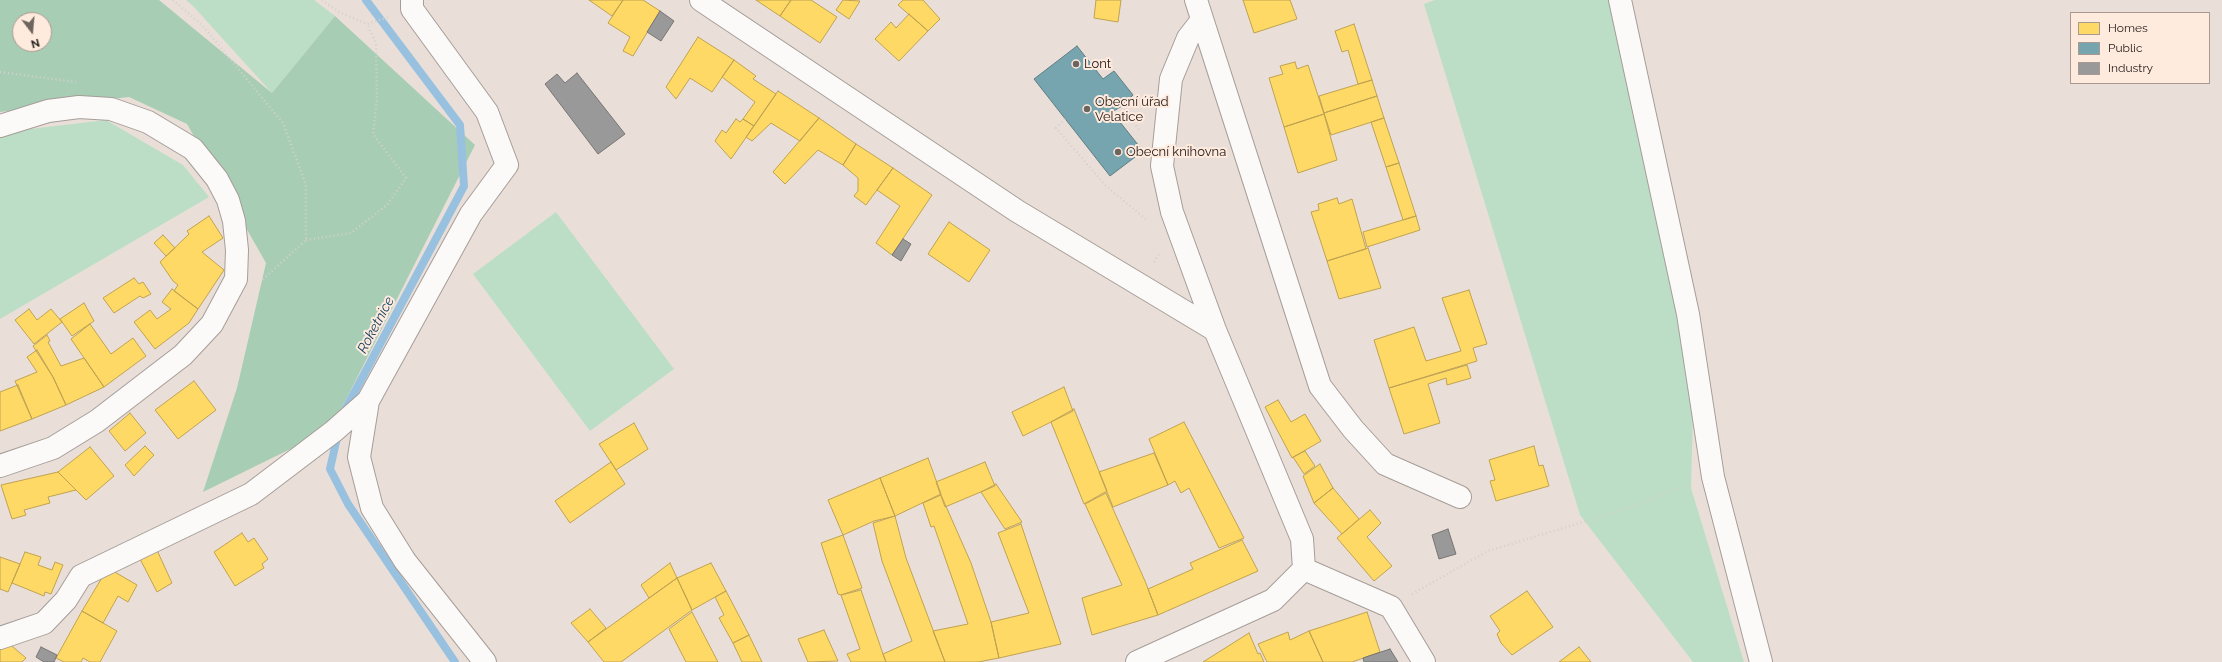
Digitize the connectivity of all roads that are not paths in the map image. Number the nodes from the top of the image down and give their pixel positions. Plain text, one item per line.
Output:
1 (412, 0) edge
2 (701, 0) edge
3 (1620, 0) edge
4 (1199, 10) edge
5 (0, 126) edge
6 (1215, 330) junction
7 (368, 401) junction
8 (0, 466) edge
9 (1460, 497) dead end
10 (1304, 569) junction
11 (0, 638) edge
12 (485, 662) edge
13 (1137, 662) edge
14 (1424, 662) edge
15 (1761, 662) edge

1 - 7 street
2 - 6 street
3 - 15 street
4 - 6 street
4 - 9 street
5 - 8 street
6 - 10 street
7 - 11 street
7 - 12 street
10 - 13 street
10 - 14 street

